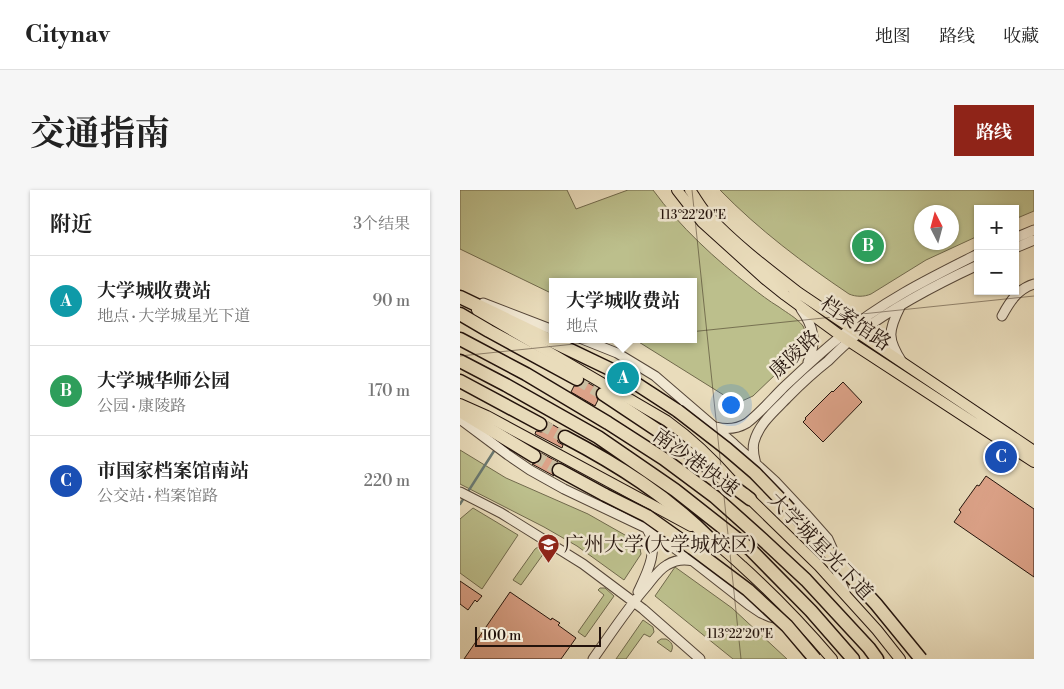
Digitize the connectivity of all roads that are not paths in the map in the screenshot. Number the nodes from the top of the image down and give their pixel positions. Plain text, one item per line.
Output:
1 (677, 190) edge
2 (690, 190) edge
3 (1034, 230) edge
4 (1019, 236) edge
5 (1034, 240) edge
6 (1019, 246) edge
7 (974, 256) edge
8 (974, 267) edge
9 (1034, 284) edge
10 (460, 297) edge
11 (798, 305) junction
12 (900, 306) junction
13 (460, 314) edge
14 (1002, 316) dead end
15 (549, 329) edge
16 (854, 331) junction
17 (845, 338) junction
18 (460, 339) edge
19 (549, 340) edge
20 (556, 343) edge
21 (592, 343) edge
22 (460, 360) edge
23 (903, 364) junction
24 (806, 366) junction
25 (612, 370) tunnel mouth
26 (577, 380) tunnel mouth
27 (460, 381) edge
28 (636, 383) tunnel mouth
29 (603, 394) tunnel mouth
30 (460, 404) edge
31 (460, 411) edge
32 (460, 419) edge
33 (540, 424) tunnel mouth
34 (714, 426) junction
35 (565, 437) tunnel mouth
36 (1034, 452) edge
37 (534, 456) tunnel mouth
38 (1034, 462) edge
39 (756, 464) junction
40 (558, 470) tunnel mouth
41 (460, 492) edge
42 (750, 498) junction
43 (646, 528) junction
44 (710, 538) junction
45 (694, 562) junction
46 (846, 595) junction
47 (634, 601) junction
48 (800, 623) junction
49 (593, 659) edge
50 (700, 659) edge
51 (814, 659) edge
52 (832, 659) edge
53 (853, 659) edge
54 (876, 659) edge
55 (900, 659) edge
56 (921, 659) edge

1 - 11 main road, 档案馆路
2 - 16 main road, 档案馆路
3 - 4 street
5 - 6 street
7 - 16 street, 康陵路
8 - 12 street, 康陵路
9 - 14 street
10 - 15 street
10 - 19 highway
10 - 42 main road, 大学城星光下道
11 - 17 main road, 档案馆路
11 - 24 street
12 - 16 street, 康陵路
12 - 23 street
13 - 26 highway
16 - 17 street, 康陵路
16 - 23 main road, 档案馆路
17 - 24 street, 康陵路
17 - 38 main road, 档案馆路
17 - 39 street, 康陵路
18 - 54 highway, 南沙港快速
20 - 25 highway
21 - 34 street
22 - 53 highway, 南沙港快速
23 - 36 main road, 档案馆路
24 - 34 street, 康陵路
27 - 33 highway
28 - 56 highway, bridge
29 - 42 highway
30 - 44 main road
31 - 37 highway
32 - 43 street
34 - 39 street
35 - 44 highway
39 - 46 street
40 - 51 highway, bridge
41 - 47 street
42 - 46 main road, 大学城星光下道
43 - 45 street
43 - 47 street
44 - 48 main road
45 - 47 street
45 - 48 street
46 - 55 main road, 大学城星光下道
47 - 49 street
47 - 50 street
48 - 52 main road

